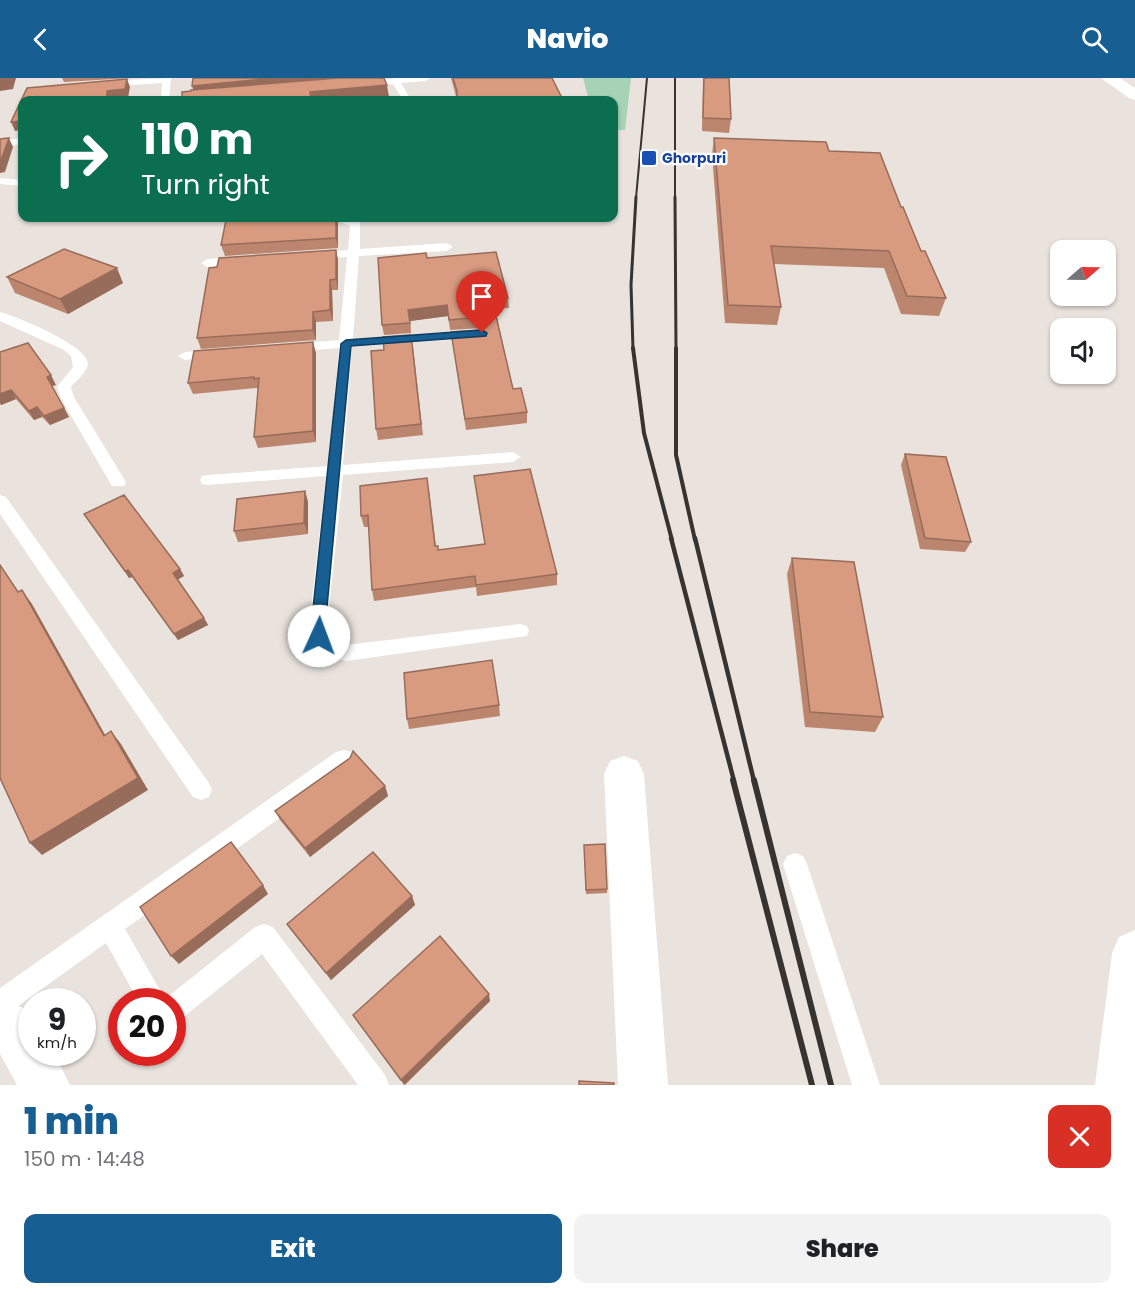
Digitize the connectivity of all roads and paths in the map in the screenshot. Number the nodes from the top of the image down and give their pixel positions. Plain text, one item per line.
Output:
1 (426, 78) edge
2 (1109, 78) edge
3 (167, 79) edge
4 (396, 81) junction
5 (89, 85) edge
6 (350, 85) edge
7 (1135, 95) edge
8 (165, 96) edge
9 (405, 96) edge
10 (18, 142) edge
11 (0, 144) edge
12 (18, 177) edge
13 (0, 179) edge
14 (18, 182) edge
15 (351, 222) edge
16 (447, 247) dead end
17 (354, 253) junction
18 (297, 257) edge
19 (252, 260) edge
20 (207, 263) dead end
21 (0, 316) edge
22 (482, 333) edge
23 (346, 344) junction
24 (277, 349) edge
25 (231, 352) edge
26 (185, 356) dead end
27 (513, 457) dead end
28 (335, 471) junction
29 (208, 480) dead end
30 (118, 482) dead end
31 (0, 501) edge
32 (520, 631) dead end
33 (344, 759) edge
34 (624, 774) dead end
35 (201, 789) dead end
36 (795, 864) dead end
37 (109, 925) junction
38 (1135, 953) edge
39 (145, 988) edge
40 (186, 999) edge
41 (3, 1012) edge
42 (45, 1085) edge
43 (375, 1085) edge
44 (643, 1085) edge
45 (866, 1085) edge
46 (1120, 1085) edge

1 - 4 lane
2 - 7 street
3 - 5 lane
3 - 8 lane
4 - 6 lane
4 - 9 lane
10 - 11 lane
12 - 13 lane
13 - 14 lane
15 - 17 lane
16 - 17 lane
17 - 18 lane
17 - 23 lane
19 - 20 lane
21 - 30 lane
22 - 23 lane
23 - 24 lane
23 - 28 lane
25 - 26 lane
27 - 28 lane
28 - 29 lane
28 - 32 lane
31 - 35 lane
33 - 37 lane
34 - 44 street
36 - 45 lane
37 - 39 lane
37 - 41 lane
38 - 46 street
40 - 43 lane
41 - 42 street

